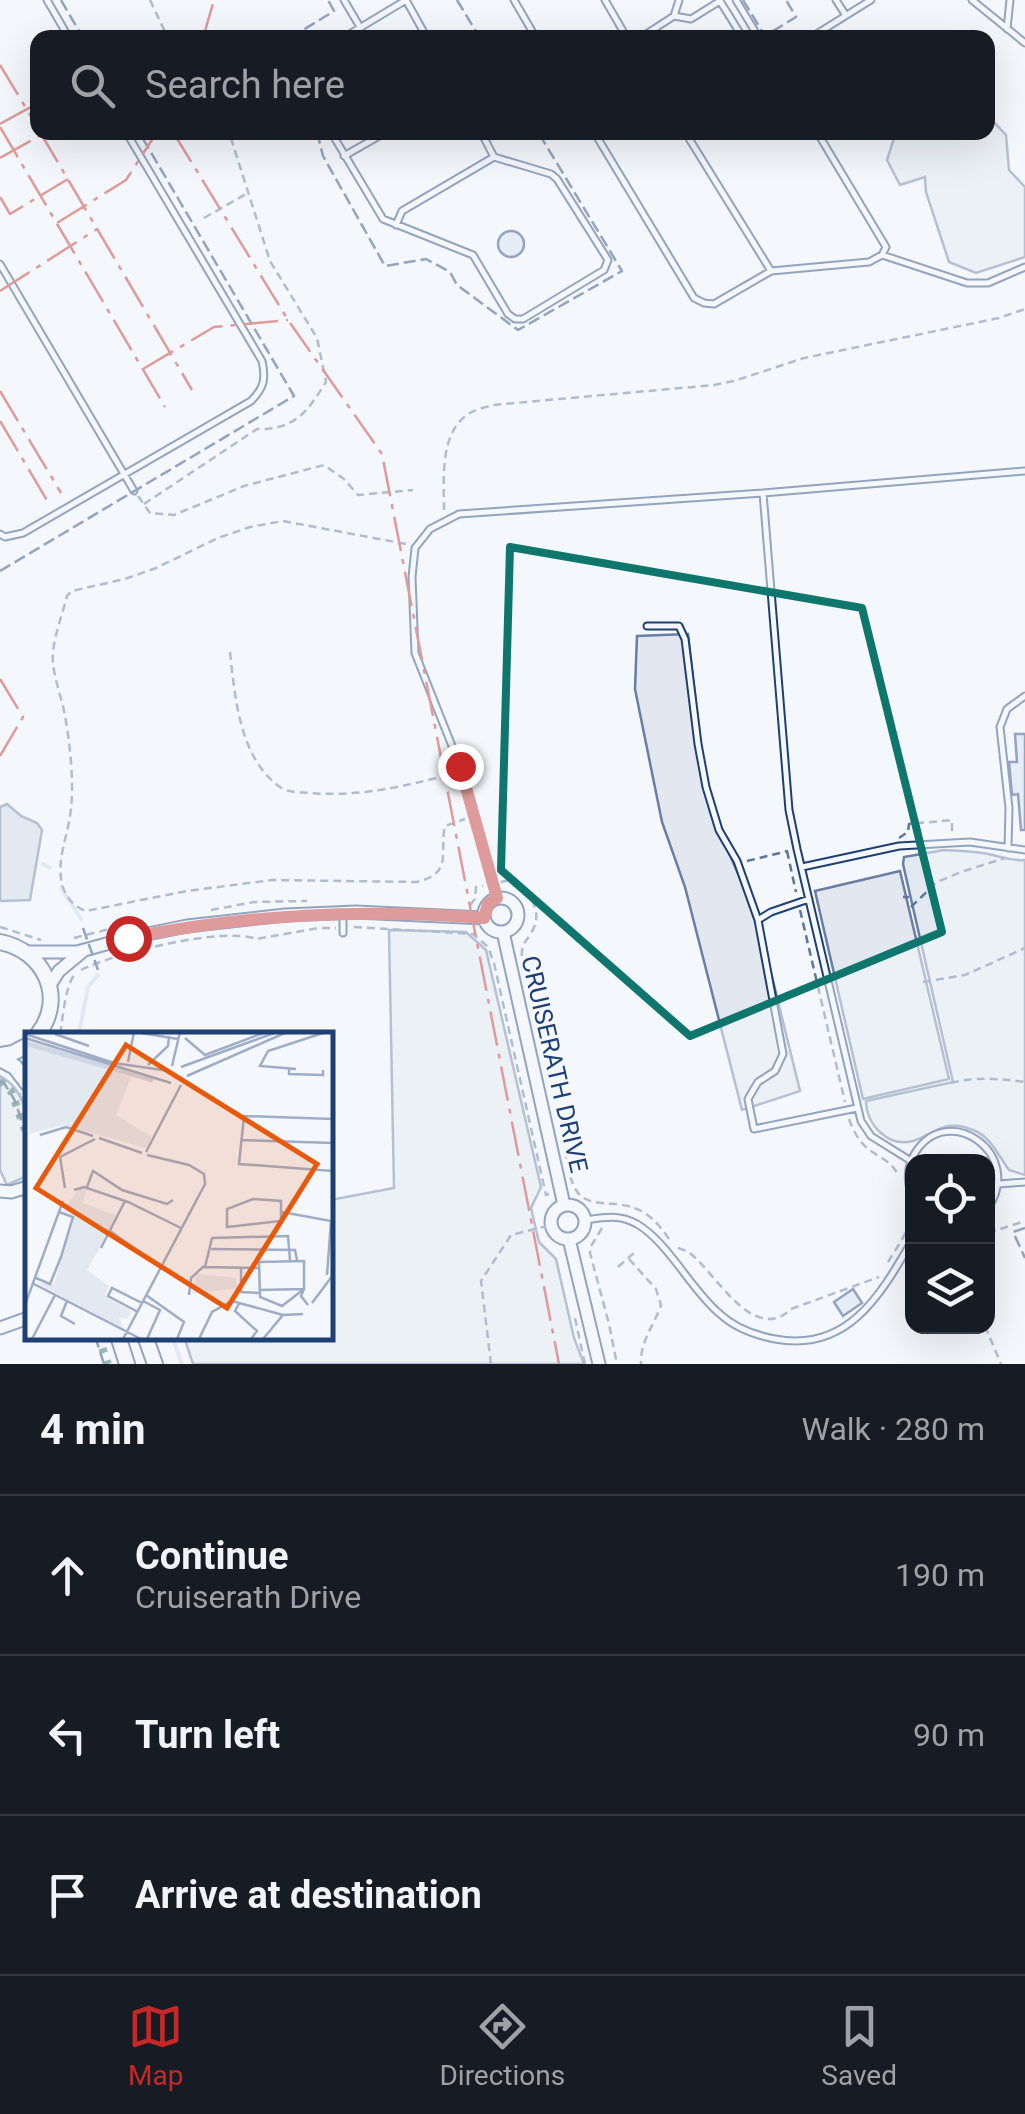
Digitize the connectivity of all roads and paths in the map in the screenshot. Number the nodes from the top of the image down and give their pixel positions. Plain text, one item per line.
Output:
1 (47, 0) edge
2 (150, 0) edge
3 (344, 0) edge
4 (514, 0) edge
5 (605, 0) edge
6 (679, 0) edge
7 (736, 0) edge
8 (836, 0) edge
9 (871, 0) edge
10 (972, 0) edge
11 (1010, 0) edge
12 (674, 16) junction
13 (846, 16) junction
14 (360, 27) junction
15 (65, 30) edge
16 (164, 30) edge
17 (355, 30) edge
18 (423, 30) edge
19 (531, 30) edge
20 (623, 30) edge
21 (652, 30) edge
22 (738, 30) edge
23 (754, 30) edge
24 (823, 30) edge
25 (1007, 30) junction
26 (1025, 43) edge
27 (131, 140) edge
28 (336, 140) edge
29 (372, 140) edge
30 (485, 140) edge
31 (599, 140) edge
32 (690, 140) edge
33 (822, 140) edge
34 (344, 156) junction
35 (494, 156) junction
36 (248, 193) dead end
37 (204, 218) dead end
38 (396, 225) junction
39 (882, 255) junction
40 (0, 264) edge
41 (1025, 267) edge
42 (770, 271) junction
43 (1025, 309) edge
44 (1025, 472) edge
45 (124, 475) junction
46 (413, 490) dead end
47 (134, 491) joint
48 (764, 493) junction
49 (444, 522) junction
50 (0, 534) edge
51 (417, 546) junction
52 (647, 626) dead end
53 (230, 652) dead end
54 (1025, 696) edge
55 (461, 771) junction
56 (474, 816) junction
57 (899, 838) dead end
58 (952, 842) junction
59 (1008, 848) junction
60 (1025, 850) edge
61 (787, 851) dead end
62 (1005, 858) dead end
63 (738, 863) junction
64 (802, 868) junction
65 (510, 880) dead end
66 (903, 897) dead end
67 (909, 897) dead end
68 (497, 898) junction
69 (809, 899) junction
70 (911, 906) dead end
71 (342, 913) junction
72 (484, 918) junction
73 (758, 920) junction
74 (353, 927) dead end
75 (0, 928) edge
76 (333, 928) dead end
77 (503, 932) junction
78 (343, 933) dead end
79 (82, 936) dead end
80 (42, 940) dead end
81 (68, 940) dead end
82 (0, 942) edge
83 (90, 948) junction
84 (1025, 948) edge
85 (28, 952) junction
86 (524, 968) dead end
87 (923, 982) dead end
88 (50, 986) junction
89 (50, 1011) junction
90 (39, 1032) edge
91 (49, 1032) edge
92 (60, 1032) edge
93 (25, 1047) edge
94 (0, 1057) edge
95 (25, 1080) edge
96 (951, 1082) dead end
97 (1025, 1082) edge
98 (857, 1108) junction
99 (563, 1141) dead end
100 (915, 1154) edge
101 (993, 1154) edge
102 (905, 1156) edge
103 (995, 1159) edge
104 (0, 1174) edge
105 (1025, 1182) edge
106 (999, 1184) junction
107 (25, 1188) edge
108 (0, 1191) edge
109 (546, 1195) dead end
110 (995, 1196) edge
111 (564, 1205) junction
112 (585, 1220) junction
113 (1025, 1221) edge
114 (552, 1225) junction
115 (602, 1230) dead end
116 (995, 1231) edge
117 (569, 1239) junction
118 (910, 1244) edge
119 (636, 1252) dead end
120 (629, 1260) junction
121 (618, 1267) dead end
122 (844, 1290) dead end
123 (25, 1319) edge
124 (0, 1328) edge
125 (988, 1334) edge
126 (119, 1339) edge
127 (146, 1339) edge
128 (127, 1364) edge
129 (154, 1364) edge
130 (490, 1364) edge
131 (600, 1364) edge
132 (617, 1364) edge
133 (641, 1364) edge
134 (1001, 1364) edge

1 - 15 lane
2 - 16 path
3 - 14 lane
4 - 19 lane
5 - 20 lane
6 - 12 lane
7 - 23 lane
8 - 13 lane
9 - 13 lane
10 - 25 lane
11 - 25 lane
12 - 21 lane
12 - 22 lane
13 - 24 lane
14 - 17 lane
14 - 18 lane
25 - 26 lane
27 - 45 lane
28 - 34 lane
29 - 34 lane
30 - 35 lane
31 - 42 lane
32 - 42 lane
33 - 39 lane
34 - 38 lane
35 - 38 lane
35 - 38 lane
36 - 37 path
39 - 41 lane
39 - 42 lane
40 - 45 lane
43 - 49 path
44 - 48 lane
45 - 47 lane
45 - 50 lane
46 - 47 path
48 - 49 lane
48 - 64 lane
49 - 51 lane
51 - 55 lane
51 - 56 path
52 - 63 lane
53 - 55 path
54 - 59 lane
55 - 56 lane
56 - 68 lane
57 - 58 path
58 - 59 lane
58 - 64 lane
59 - 60 lane
61 - 63 path
62 - 70 path
63 - 73 lane
64 - 69 lane
65 - 86 path
66 - 67 path
68 - 72 street
68 - 77 street
69 - 73 lane
69 - 98 lane
71 - 72 street
71 - 78 lane
71 - 83 street
72 - 77 street
73 - 98 lane
74 - 109 path
75 - 80 path
76 - 92 path
77 - 111 street, CRUISERATH DRIVE
79 - 81 path
82 - 85 street
83 - 85 street
83 - 88 street
84 - 87 path
85 - 88 street
88 - 89 street
89 - 90 street
89 - 91 street
93 - 94 street
94 - 95 street
96 - 97 path
98 - 102 lane
99 - 122 path
100 - 101 lane
103 - 106 lane
104 - 108 street
105 - 106 lane
106 - 110 lane
107 - 108 street
111 - 112 street
111 - 114 street
112 - 117 street
112 - 118 lane
113 - 116 path
114 - 117 street
114 - 130 path
115 - 132 path
117 - 131 street
119 - 120 path
120 - 121 path
120 - 133 path
123 - 124 street
125 - 134 path
126 - 128 street
127 - 129 street

